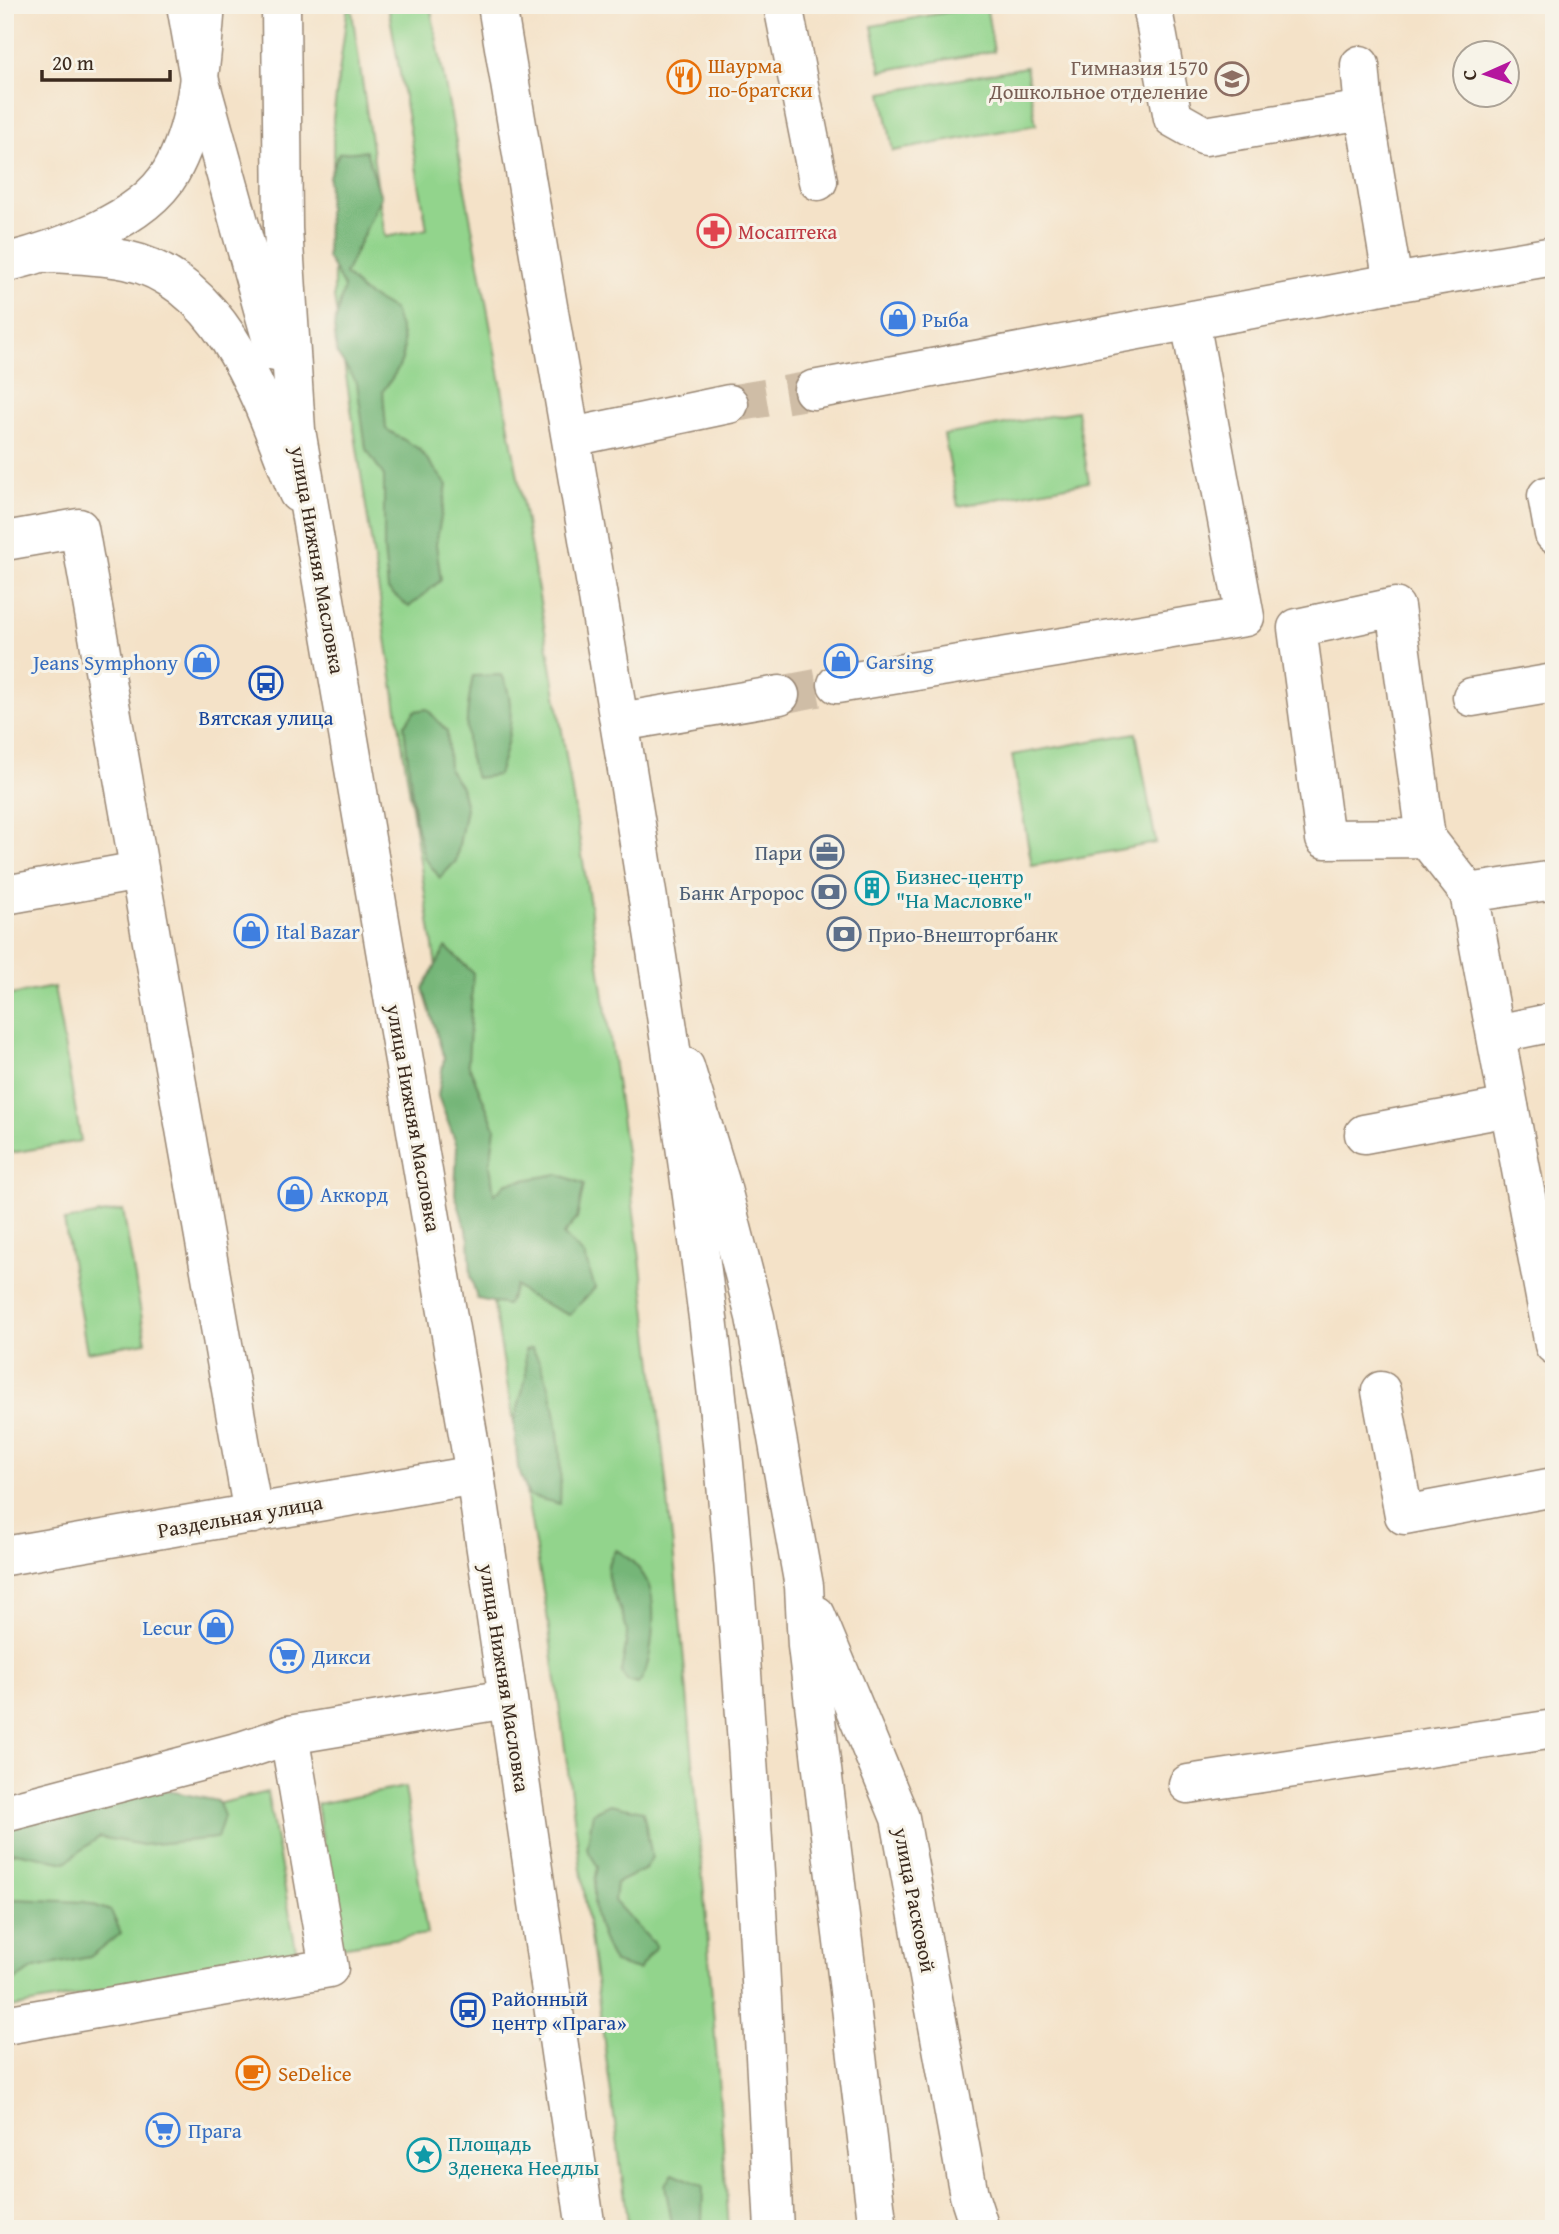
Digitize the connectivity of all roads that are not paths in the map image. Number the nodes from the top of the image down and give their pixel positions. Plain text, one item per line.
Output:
1 (186, 5) edge
2 (206, 5) edge
3 (281, 5) edge
4 (783, 5) edge
5 (1152, 5) edge
6 (499, 13) edge
7 (1360, 65) dead end
8 (199, 78) junction
9 (1364, 110) junction
10 (818, 181) dead end
11 (46, 253) junction
12 (1554, 256) edge
13 (5, 263) edge
14 (1393, 283) junction
15 (1190, 321) junction
16 (813, 390) tunnel mouth
17 (729, 404) tunnel mouth
18 (296, 430) junction
19 (572, 437) junction
20 (1547, 496) dead end
21 (310, 524) junction
22 (1554, 534) edge
23 (5, 541) edge
24 (1554, 683) edge
25 (837, 684) tunnel mouth
26 (780, 695) tunnel mouth
27 (1472, 698) dead end
28 (620, 722) junction
29 (1426, 838) junction
30 (139, 872) junction
31 (1554, 880) edge
32 (1469, 893) junction
33 (5, 895) edge
34 (665, 1001) junction
35 (1554, 1023) edge
36 (1496, 1034) junction
37 (1509, 1107) junction
38 (1364, 1134) dead end
39 (1554, 1345) edge
40 (1381, 1391) dead end
41 (475, 1475) junction
42 (1554, 1487) edge
43 (253, 1514) junction
44 (5, 1556) edge
45 (804, 1586) junction
46 (507, 1699) junction
47 (1554, 1728) edge
48 (289, 1735) junction
49 (1188, 1784) dead end
50 (5, 1812) edge
51 (5, 2025) edge
52 (586, 2229) edge
53 (774, 2229) edge
54 (878, 2229) edge
55 (980, 2229) edge

1 - 8 main road
2 - 8 main road
3 - 18 main road, улица Нижняя Масловка
4 - 10 main road
5 - 9 main road
6 - 19 main road
7 - 9 main road
8 - 11 main road
8 - 18 main road
9 - 14 main road
11 - 13 main road
11 - 21 main road
12 - 14 main road
14 - 15 main road
15 - 16 main road
15 - 25 main road
17 - 19 main road
18 - 21 main road, улица Нижняя Масловка
19 - 28 main road
20 - 22 main road
21 - 41 main road, улица Нижняя Масловка
23 - 30 main road
24 - 27 main road
26 - 28 main road
28 - 34 main road
29 - 29 main road
29 - 32 main road
30 - 33 main road
30 - 43 main road
31 - 32 main road
32 - 36 main road
34 - 45 main road
34 - 53 main road
35 - 36 main road
36 - 37 main road
37 - 38 main road
37 - 39 main road
40 - 42 main road
41 - 43 main road, Раздельная улица
41 - 46 main road, улица Нижняя Масловка
43 - 44 main road, Раздельная улица
45 - 54 main road
45 - 55 main road, улица Расковой
46 - 48 main road
46 - 52 main road, улица Нижняя Масловка
47 - 49 main road
48 - 50 main road
48 - 51 main road

